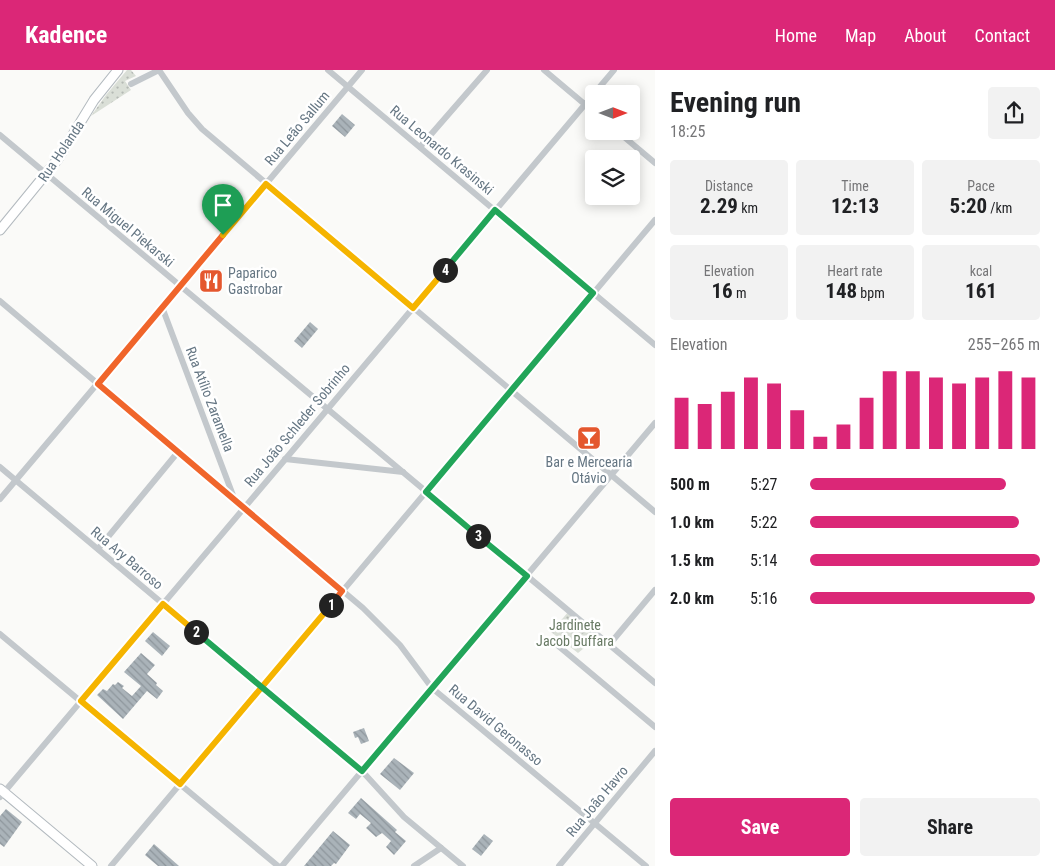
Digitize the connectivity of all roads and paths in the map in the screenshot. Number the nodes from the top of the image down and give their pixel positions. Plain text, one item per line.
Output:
1 (159, 70) edge
2 (328, 70) edge
3 (362, 70) edge
4 (487, 70) edge
5 (544, 70) edge
6 (614, 70) edge
7 (113, 72) edge
8 (131, 84) dead end
9 (601, 85) edge
10 (348, 87) junction
11 (585, 104) joint
12 (0, 135) edge
13 (628, 140) edge
14 (420, 148) junction
15 (655, 163) edge
16 (47, 175) junction
17 (266, 184) junction
18 (495, 210) junction
19 (655, 220) edge
20 (0, 230) edge
21 (180, 286) junction
22 (593, 293) junction
23 (0, 301) edge
24 (162, 307) junction
25 (413, 308) junction
26 (655, 345) edge
27 (98, 384) junction
28 (511, 390) junction
29 (327, 409) junction
30 (655, 424) edge
31 (178, 452) junction
32 (285, 460) junction
33 (0, 468) edge
34 (403, 472) junction
35 (611, 475) junction
36 (16, 481) junction
37 (426, 492) junction
38 (234, 499) junction
39 (0, 500) edge
40 (244, 508) junction
41 (655, 512) edge
42 (98, 549) junction
43 (527, 576) junction
44 (655, 590) edge
45 (342, 591) junction
46 (163, 604) junction
47 (0, 634) edge
48 (556, 644) dead end
49 (609, 645) junction
50 (655, 683) edge
51 (262, 687) junction
52 (432, 688) junction
53 (81, 701) junction
54 (655, 728) edge
55 (655, 752) edge
56 (362, 771) junction
57 (180, 784) junction
58 (1, 793) edge
59 (594, 823) junction
60 (441, 848) junction
61 (92, 866) edge
62 (111, 866) edge
63 (278, 866) edge
64 (282, 866) edge
65 (414, 866) edge
66 (462, 866) edge
67 (558, 866) edge
68 (646, 866) edge

1 - 8 street
1 - 17 street
2 - 10 street, Rua Leonardo Krasinski
3 - 10 street, Rua Leão Sallum
4 - 14 street
5 - 11 street
6 - 9 street, Rua João Schleder Sobrinho
7 - 16 main road, Rua Holanda
10 - 14 street, Rua Leonardo Krasinski
10 - 17 street, Rua Leão Sallum
11 - 18 street, Rua João Schleder Sobrinho
12 - 16 street, Rua Miguel Piekarski
13 - 15 street
14 - 18 street, Rua Leonardo Krasinski
16 - 20 main road, Rua Holanda
16 - 21 street, Rua Miguel Piekarski
17 - 21 street, Rua Leão Sallum
17 - 25 street
18 - 22 street, Rua Leonardo Krasinski
18 - 25 street, Rua João Schleder Sobrinho
19 - 22 street
21 - 24 street, Rua Leão Sallum
21 - 29 street, Rua Miguel Piekarski
22 - 26 street, Rua Leonardo Krasinski
22 - 28 street
23 - 27 street, Rua David Geronasso
24 - 27 street, Rua Leão Sallum
24 - 38 street, Rua Atílio Zaramella
25 - 28 street
25 - 29 street, Rua João Schleder Sobrinho
27 - 31 street, Rua David Geronasso
27 - 36 street, Rua Leão Sallum
28 - 35 street
28 - 37 street
29 - 32 street, Rua João Schleder Sobrinho
29 - 34 street, Rua Miguel Piekarski
30 - 35 street
31 - 38 street, Rua David Geronasso
31 - 42 street
32 - 34 street
32 - 40 street, Rua João Schleder Sobrinho
33 - 36 street, Rua Ary Barroso
34 - 37 street, Rua Miguel Piekarski
35 - 41 street
35 - 43 street
36 - 39 street, Rua Leão Sallum
36 - 42 street, Rua Ary Barroso
37 - 43 street, Rua Miguel Piekarski
37 - 45 street
38 - 40 street, Rua David Geronasso
40 - 45 street, Rua David Geronasso
40 - 46 street, Rua João Schleder Sobrinho
42 - 46 street, Rua Ary Barroso
43 - 49 street, Rua Miguel Piekarski
43 - 52 street
44 - 49 street
45 - 51 street
45 - 52 street, Rua David Geronasso
46 - 51 street, Rua Ary Barroso
46 - 53 street, Rua João Schleder Sobrinho
47 - 53 street
48 - 54 street
49 - 50 street, Rua Miguel Piekarski
51 - 56 street, Rua Ary Barroso
51 - 57 street
52 - 56 street
52 - 59 street, Rua David Geronasso
53 - 57 street
53 - 58 street, Rua João Schleder Sobrinho
55 - 59 street, Rua João Havro
56 - 60 street, Rua Ary Barroso
56 - 64 street
57 - 62 street
57 - 63 street
58 - 61 main road
59 - 67 street, Rua João Havro
59 - 68 street, Rua David Geronasso
60 - 65 street
60 - 66 street, Rua Ary Barroso

